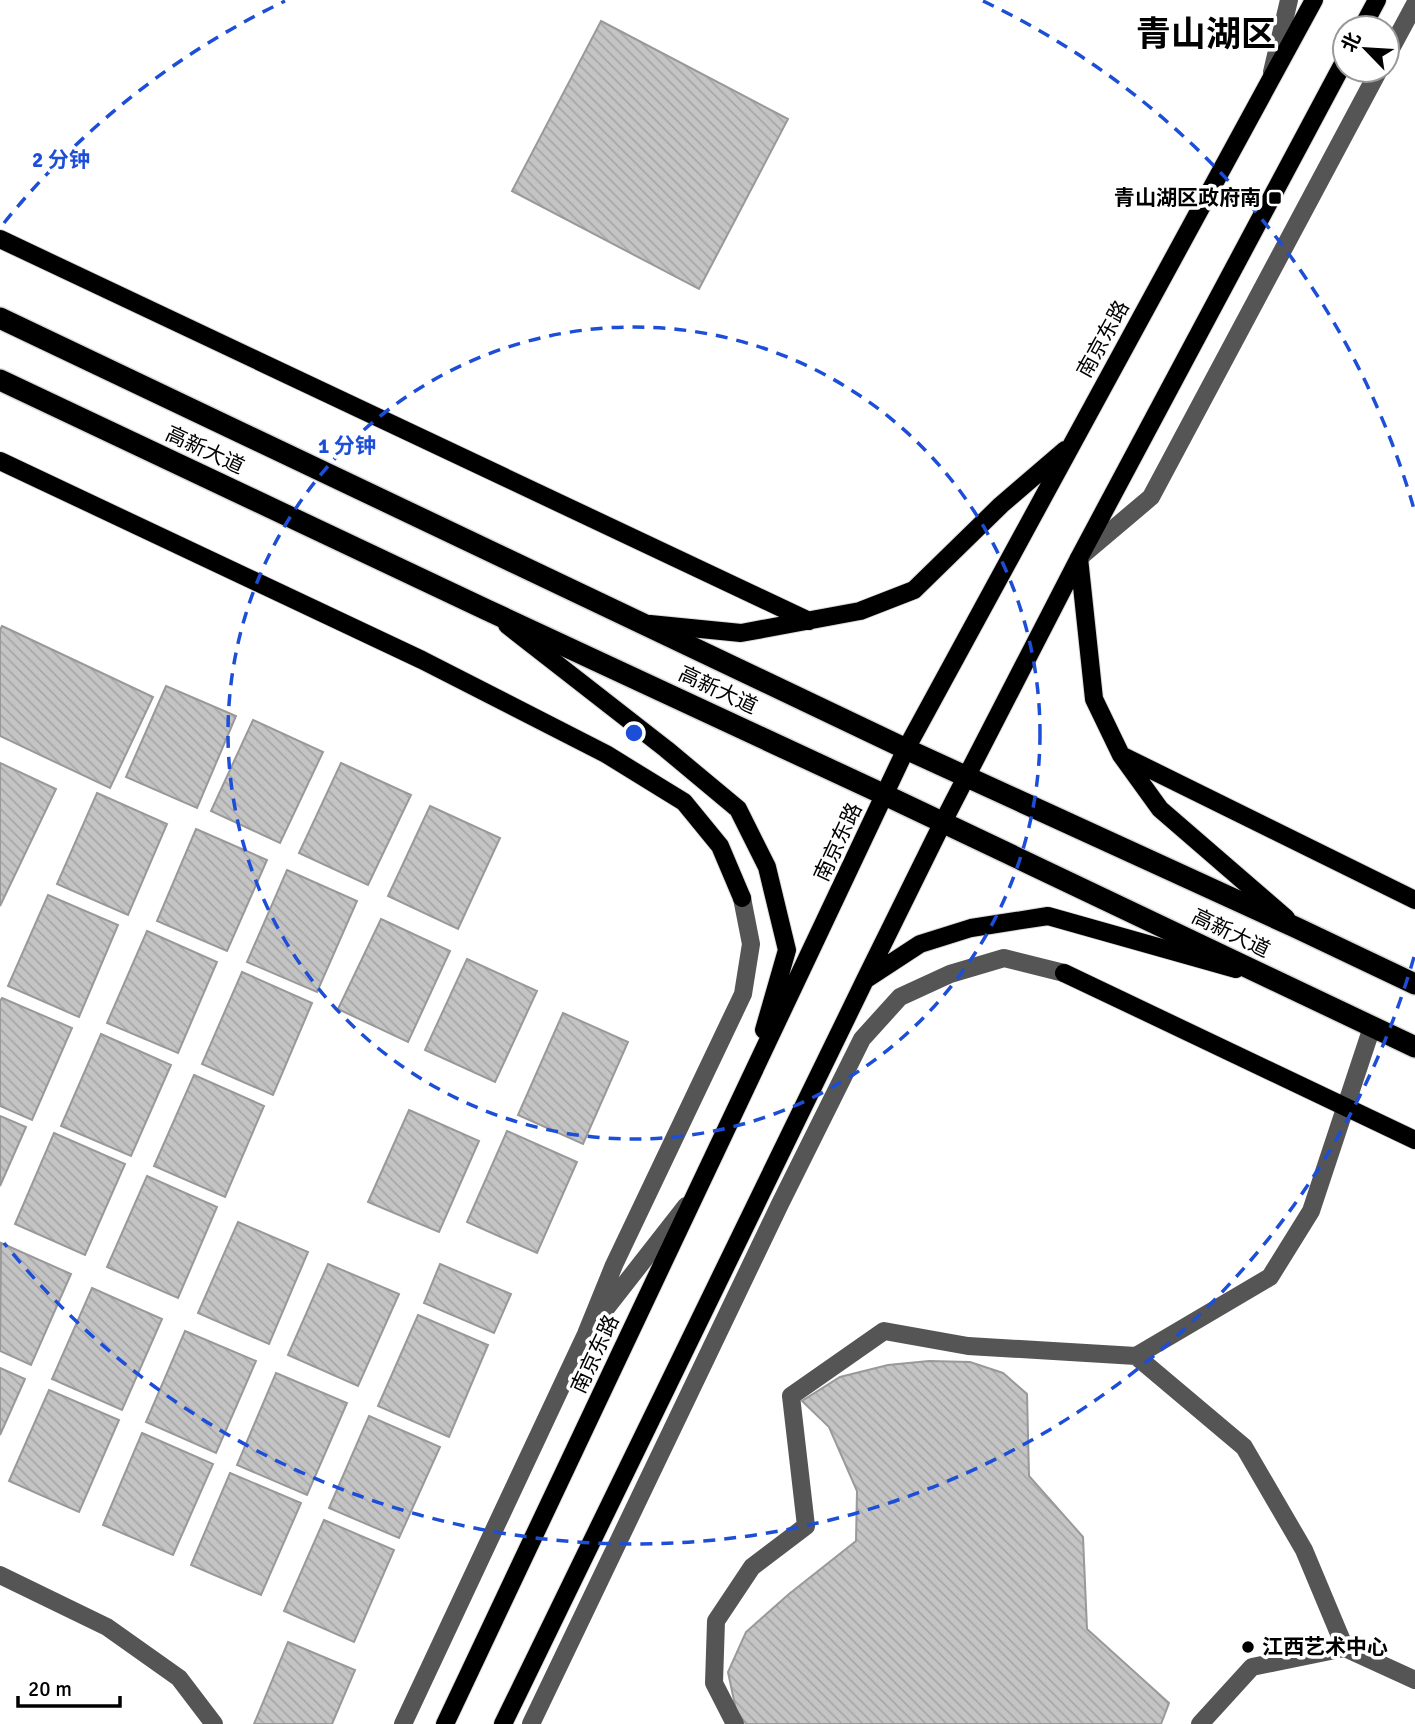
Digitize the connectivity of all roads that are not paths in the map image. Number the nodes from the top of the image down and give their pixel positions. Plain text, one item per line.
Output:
1 (1289, 0) edge
2 (1314, 0) edge
3 (1415, 4) edge
4 (1401, 30) edge
5 (1271, 80) junction
6 (1332, 84) edge
7 (1373, 84) edge
8 (0, 239) edge
9 (0, 317) edge
10 (0, 380) edge
11 (1073, 443) junction
12 (0, 461) edge
13 (1079, 558) junction
14 (487, 610) junction
15 (808, 621) junction
16 (644, 624) junction
17 (906, 749) junction
18 (1121, 755) junction
19 (967, 777) junction
20 (885, 795) junction
21 (943, 822) junction
22 (742, 898) joint
23 (1415, 900) edge
24 (1297, 928) junction
25 (1064, 973) joint
26 (1271, 979) junction
27 (864, 980) junction
28 (1415, 984) edge
29 (1372, 1027) junction
30 (1415, 1047) edge
31 (749, 1082) junction
32 (1345, 1107) junction
33 (1415, 1140) edge
34 (697, 1192) junction
35 (586, 1334) junction
36 (1136, 1356) junction
37 (0, 1575) edge
38 (1345, 1648) junction
39 (1415, 1681) edge
40 (214, 1724) edge
41 (402, 1724) edge
42 (445, 1724) edge
43 (503, 1724) edge
44 (531, 1724) edge
45 (735, 1724) edge
46 (1200, 1724) edge

1 - 5 street
2 - 5 main road, 南京东路
3 - 4 street
5 - 11 main road, 南京东路
6 - 13 main road
7 - 13 street
8 - 15 main road
9 - 16 highway, 高新大道
10 - 14 highway, 高新大道
11 - 15 main road
11 - 17 main road, 南京东路
12 - 22 main road
13 - 18 main road
13 - 19 main road
14 - 20 highway, 高新大道
14 - 31 main road
15 - 16 main road
16 - 17 highway, 高新大道
17 - 19 highway, 高新大道
17 - 20 main road, 南京东路
18 - 23 main road
18 - 24 main road
19 - 21 main road
19 - 24 highway, 高新大道
20 - 21 highway, 高新大道
20 - 31 main road, 南京东路
21 - 26 highway, 高新大道
21 - 27 main road
22 - 35 street
24 - 28 highway, 高新大道
25 - 32 main road
25 - 44 street
26 - 27 main road
26 - 29 highway, 高新大道
27 - 43 main road
29 - 30 highway, 高新大道
29 - 32 street
31 - 34 main road, 南京东路
32 - 33 main road
32 - 36 street
34 - 35 street
34 - 42 main road, 南京东路
35 - 41 street
36 - 38 street
36 - 45 street
37 - 40 street
38 - 39 street
38 - 46 street

